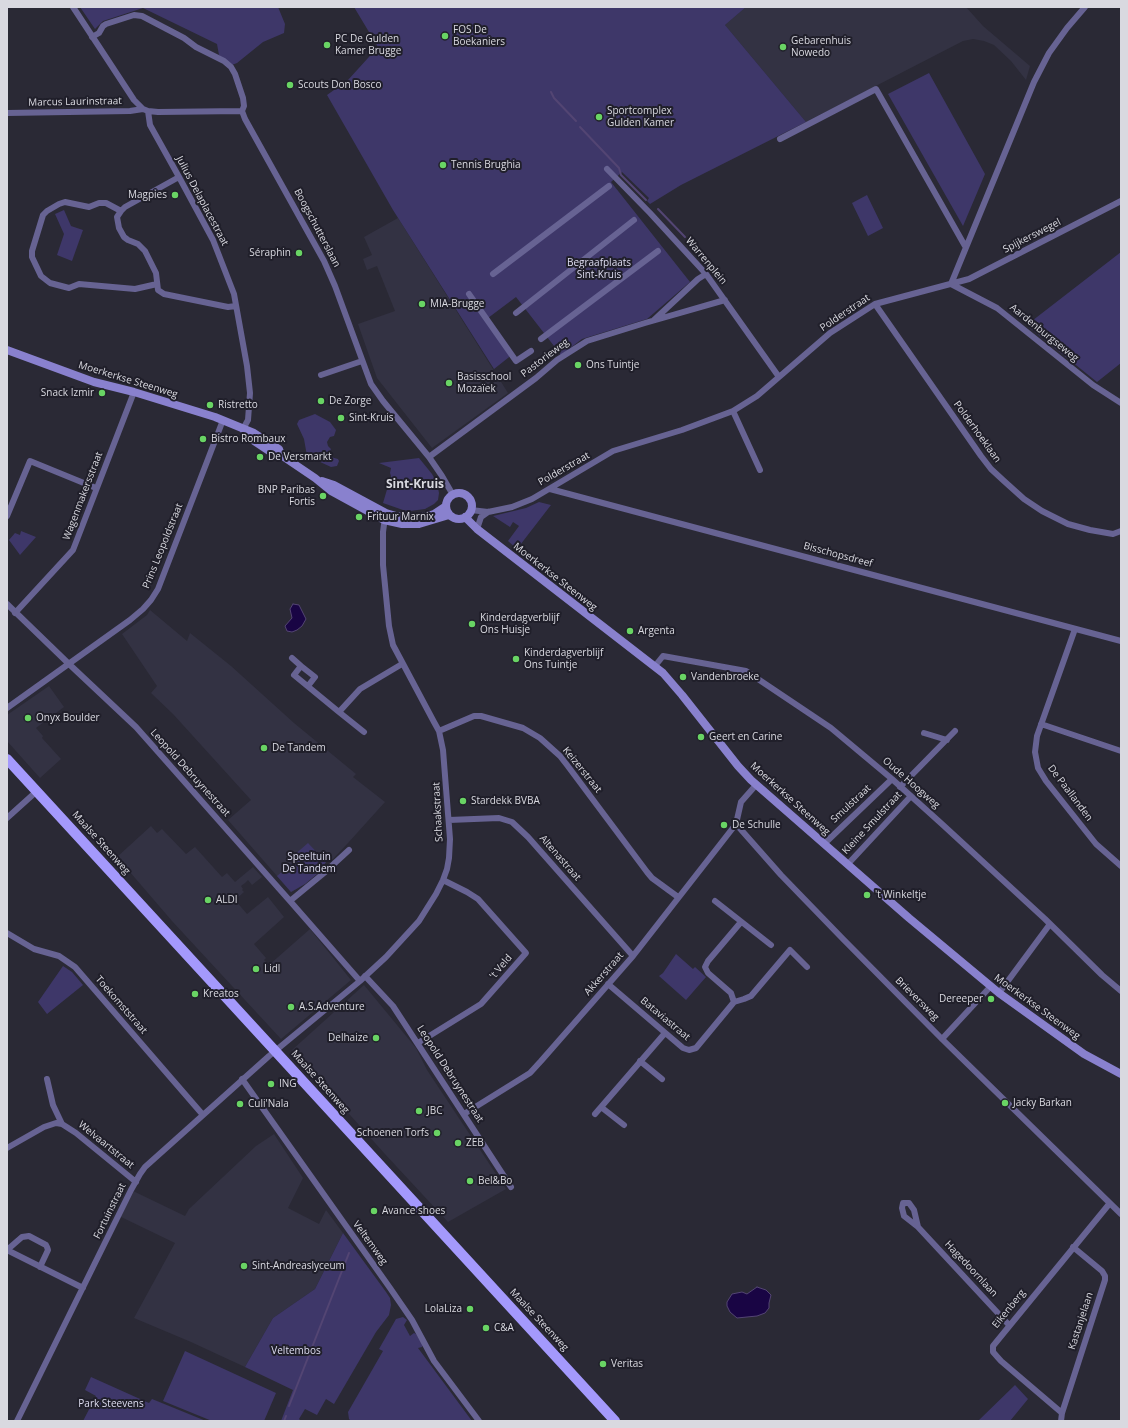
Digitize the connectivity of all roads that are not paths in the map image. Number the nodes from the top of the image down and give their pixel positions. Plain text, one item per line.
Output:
1 (72, 7) edge
2 (1085, 7) edge
3 (92, 37) junction
4 (145, 110) junction
5 (242, 111) junction
6 (7, 113) edge
7 (780, 139) dead end
8 (607, 169) dead end
9 (179, 176) junction
10 (609, 186) dead end
11 (1121, 201) edge
12 (121, 211) junction
13 (634, 220) dead end
14 (965, 246) junction
15 (658, 251) dead end
16 (493, 274) dead end
17 (706, 274) junction
18 (157, 284) junction
19 (951, 284) junction
20 (469, 294) dead end
21 (725, 300) junction
22 (874, 304) junction
23 (236, 306) junction
24 (516, 313) dead end
25 (653, 321) junction
26 (541, 339) dead end
27 (7, 350) edge
28 (531, 352) dead end
29 (362, 361) junction
30 (321, 375) dead end
31 (779, 377) junction
32 (134, 392) junction
33 (1121, 403) edge
34 (733, 411) junction
35 (223, 420) junction
36 (243, 428) junction
37 (429, 457) junction
38 (760, 470) dead end
39 (96, 488) junction
40 (550, 489) junction
41 (453, 495) junction
42 (446, 506) junction
43 (471, 510) junction
44 (488, 512) junction
45 (449, 515) junction
46 (7, 516) edge
47 (385, 517) junction
48 (465, 518) junction
49 (477, 530) junction
50 (1121, 531) edge
51 (7, 604) edge
52 (15, 612) junction
53 (1075, 629) junction
54 (1121, 641) edge
55 (292, 658) dead end
56 (69, 664) junction
57 (402, 664) junction
58 (301, 666) junction
59 (655, 666) junction
60 (308, 686) junction
61 (7, 708) edge
62 (339, 712) junction
63 (1041, 724) junction
64 (439, 731) junction
65 (955, 731) dead end
66 (364, 732) dead end
67 (924, 732) dead end
68 (947, 740) junction
69 (1121, 751) edge
70 (7, 759) edge
71 (892, 780) junction
72 (756, 785) junction
73 (900, 787) junction
74 (37, 791) junction
75 (911, 796) junction
76 (7, 818) edge
77 (449, 820) junction
78 (736, 824) junction
79 (824, 844) junction
80 (349, 850) dead end
81 (848, 864) junction
82 (1121, 866) edge
83 (443, 880) junction
84 (678, 897) junction
85 (290, 901) junction
86 (715, 901) dead end
87 (741, 922) junction
88 (1050, 924) junction
89 (7, 933) edge
90 (771, 945) dead end
91 (633, 956) junction
92 (807, 967) dead end
93 (365, 976) junction
94 (360, 981) junction
95 (608, 984) junction
96 (991, 986) junction
97 (1121, 991) edge
98 (999, 993) junction
99 (734, 1002) junction
100 (665, 1033) junction
101 (942, 1039) junction
102 (418, 1043) junction
103 (275, 1051) junction
104 (640, 1061) junction
105 (1121, 1074) edge
106 (47, 1079) dead end
107 (242, 1079) junction
108 (662, 1079) dead end
109 (601, 1107) junction
110 (464, 1114) junction
111 (594, 1114) dead end
112 (202, 1115) junction
113 (62, 1124) junction
114 (624, 1125) dead end
115 (7, 1148) edge
116 (136, 1182) junction
117 (511, 1187) dead end
118 (1110, 1203) junction
119 (1121, 1214) edge
120 (918, 1227) dead end
121 (1073, 1247) junction
122 (7, 1250) edge
123 (40, 1267) junction
124 (83, 1288) junction
125 (1009, 1325) junction
126 (1062, 1413) junction
127 (17, 1421) edge
128 (478, 1421) edge
129 (615, 1421) edge
130 (1061, 1421) edge

1 - 3 street, Julius Delaplacestraat
2 - 14 street
3 - 4 street, Julius Delaplacestraat
3 - 5 street
4 - 5 street, Marcus Laurinstraat
4 - 6 street, Marcus Laurinstraat
4 - 9 street, Julius Delaplacestraat
5 - 29 street, Boogschutterslaan
7 - 14 street
8 - 17 street, Warrenplein
9 - 12 street
9 - 23 street, Julius Delaplacestraat
10 - 16 street
11 - 19 street, Spijkerswegel
12 - 18 street
12 - 18 street
13 - 24 street
14 - 19 street
15 - 26 street
17 - 21 street, Warrenplein
17 - 25 street
18 - 23 street
19 - 22 street, Polderstraat
19 - 33 street, Aardenburgseweg
20 - 28 street
21 - 25 street, Pastorieweg
21 - 31 street, Warrenplein
22 - 31 street, Polderstraat
22 - 50 street, Polderhoeklaan
23 - 36 street, Julius Delaplacestraat
25 - 37 street, Pastorieweg
27 - 32 street, Moerkerkse Steenweg
29 - 30 street
29 - 37 street, Boogschutterslaan
31 - 34 street, Polderstraat
32 - 35 street, Moerkerkse Steenweg
32 - 39 street, Wagenmakersstraat
34 - 38 street
34 - 40 street, Polderstraat
35 - 36 street, Moerkerkse Steenweg
35 - 56 street, Prins Leopoldstraat
36 - 47 street, Moerkerkse Steenweg
37 - 41 street, Boogschutterslaan
39 - 46 street
39 - 52 street, Wagenmakersstraat
40 - 44 street, Polderstraat
40 - 53 street, Bisschopsdreef
41 - 42 street
41 - 43 street
42 - 45 street
42 - 47 street, Moerkerkse Steenweg
43 - 44 street, Polderstraat
43 - 48 street
44 - 49 street
45 - 47 street, Moerkerkse Steenweg
45 - 48 street
47 - 57 street, Schaakstraat
48 - 49 street, Moerkerkse Steenweg
49 - 59 street, Moerkerkse Steenweg
51 - 52 street, Leopold Debruynestraat
52 - 56 street, Leopold Debruynestraat
53 - 54 street, Bisschopsdreef
53 - 63 street, De Paallanden
55 - 58 street
56 - 61 street, Prins Leopoldstraat
56 - 85 street, Leopold Debruynestraat
57 - 62 street
57 - 64 street, Schaakstraat
58 - 60 street
58 - 60 street
59 - 71 street, Oude Hoogweg
59 - 72 street, Moerkerkse Steenweg
60 - 62 street
62 - 66 street
63 - 69 street
63 - 82 street, De Paallanden
64 - 77 street, Schaakstraat
64 - 84 street, Keizerstraat
65 - 68 street
67 - 68 street
68 - 73 street
70 - 74 main road, Maalse Steenweg
71 - 73 street, Oude Hoogweg
71 - 79 street, Smulstraat
72 - 78 street
72 - 79 street, Moerkerkse Steenweg
73 - 75 street, Oude Hoogweg
74 - 76 street
74 - 103 main road, Maalse Steenweg
75 - 81 street, Kleine Smulstraat
75 - 88 street, Oude Hoogweg
77 - 83 street, Schaakstraat
77 - 91 street, Altenastraat
78 - 84 street, Akkerstraat
78 - 101 street, Brieversweg
79 - 81 street, Moerkerkse Steenweg
80 - 85 street
81 - 96 street, Moerkerkse Steenweg
83 - 93 street, Schaakstraat
83 - 102 street, 't Veld
84 - 91 street, Akkerstraat
85 - 94 street, Leopold Debruynestraat
86 - 87 street
87 - 90 street
87 - 99 street
88 - 97 street, Oude Hoogweg
88 - 98 street
89 - 112 street, Toekomststraat
91 - 95 street, Akkerstraat
92 - 99 street, Bataviastraat
93 - 94 street, Schaakstraat
93 - 102 street, Leopold Debruynestraat
94 - 103 street, Schaakstraat
95 - 100 street, Bataviastraat
95 - 110 street, Akkerstraat
96 - 98 street, Moerkerkse Steenweg
96 - 101 street
98 - 105 street, Moerkerkse Steenweg
99 - 100 street, Bataviastraat
100 - 104 street
101 - 118 street, Brieversweg
102 - 110 street, Leopold Debruynestraat
103 - 107 street, Fortuinstraat
103 - 129 main road, Maalse Steenweg
104 - 108 street
104 - 109 street
106 - 113 street, Welvaartstraat
107 - 112 street, Fortuinstraat
107 - 128 street, Veltemweg
109 - 111 street
109 - 114 street
110 - 117 street, Leopold Debruynestraat
112 - 116 street, Fortuinstraat
113 - 115 street, Welvaartstraat
113 - 116 street, Welvaartstraat
116 - 124 street, Fortuinstraat
118 - 119 street, Brieversweg
118 - 121 street, Eikenberg
120 - 125 street, Hagedoornlaan
121 - 125 street, Eikenberg
121 - 126 street, Kastanjelaan
122 - 123 street
122 - 123 street
123 - 124 street
124 - 127 street, Fortuinstraat
125 - 126 street, Eikenberg
126 - 130 street

